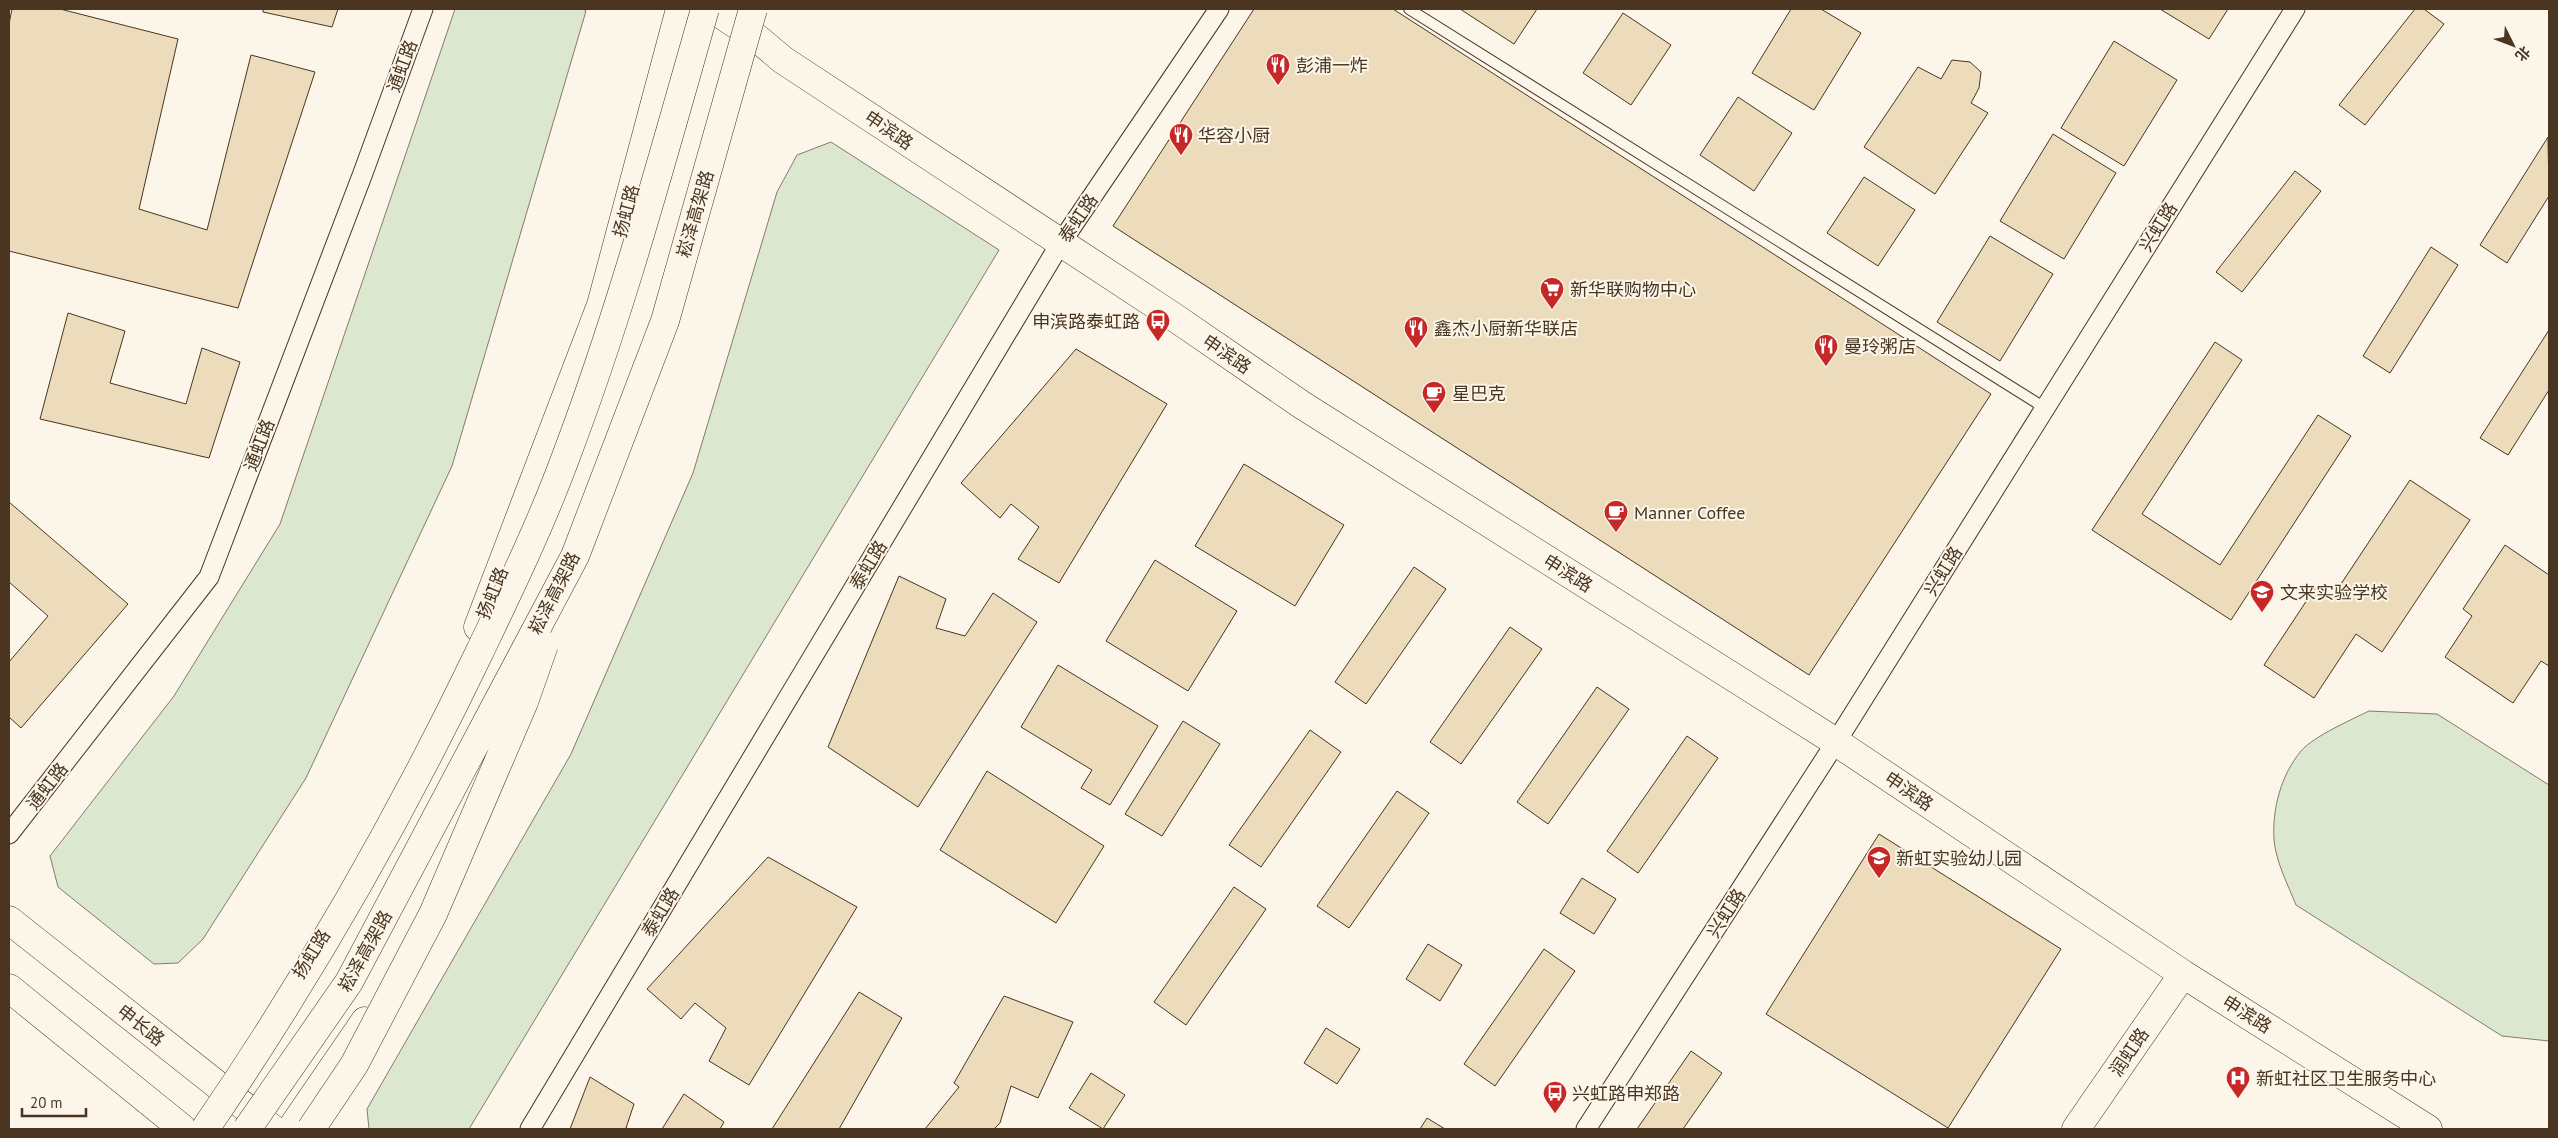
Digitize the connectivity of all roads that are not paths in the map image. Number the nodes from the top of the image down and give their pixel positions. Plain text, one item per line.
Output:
1 (423, 9) edge
2 (680, 9) edge
3 (705, 9) edge
4 (713, 9) edge
5 (753, 9) edge
6 (767, 9) edge
7 (1219, 9) edge
8 (1410, 9) edge
9 (2295, 9) edge
10 (758, 39) junction
11 (1060, 244) junction
12 (2045, 408) junction
13 (575, 556) junction
14 (1836, 742) junction
15 (9, 834) edge
16 (9, 920) edge
17 (2183, 974) junction
18 (9, 988) edge
19 (224, 1090) junction
20 (183, 1129) edge
21 (196, 1129) edge
22 (205, 1129) edge
23 (247, 1129) edge
24 (273, 1129) edge
25 (291, 1129) edge
26 (311, 1129) edge
27 (530, 1129) edge
28 (1586, 1129) edge
29 (2076, 1129) edge
30 (2428, 1129) edge

1 - 15 street, 通虹路
2 - 19 main road, 扬虹路
3 - 22 main road, bridge
4 - 10 main road, 申滨路
5 - 13 main road, 崧泽高架路, bridge
6 - 10 main road
7 - 11 street, 泰虹路
8 - 12 lane
9 - 12 street, 兴虹路
10 - 11 main road, 申滨路
10 - 25 main road
11 - 14 main road, 申滨路
11 - 27 street, 泰虹路
12 - 14 street, 兴虹路
13 - 23 main road, 崧泽高架路, bridge
13 - 26 main road, bridge
14 - 17 main road, 申滨路
14 - 28 street, 兴虹路
16 - 19 main road, 申长路
17 - 29 main road, 润虹路
17 - 30 main road, 申滨路
18 - 20 main road
19 - 21 main road, 扬虹路
19 - 24 main road, 申长路

